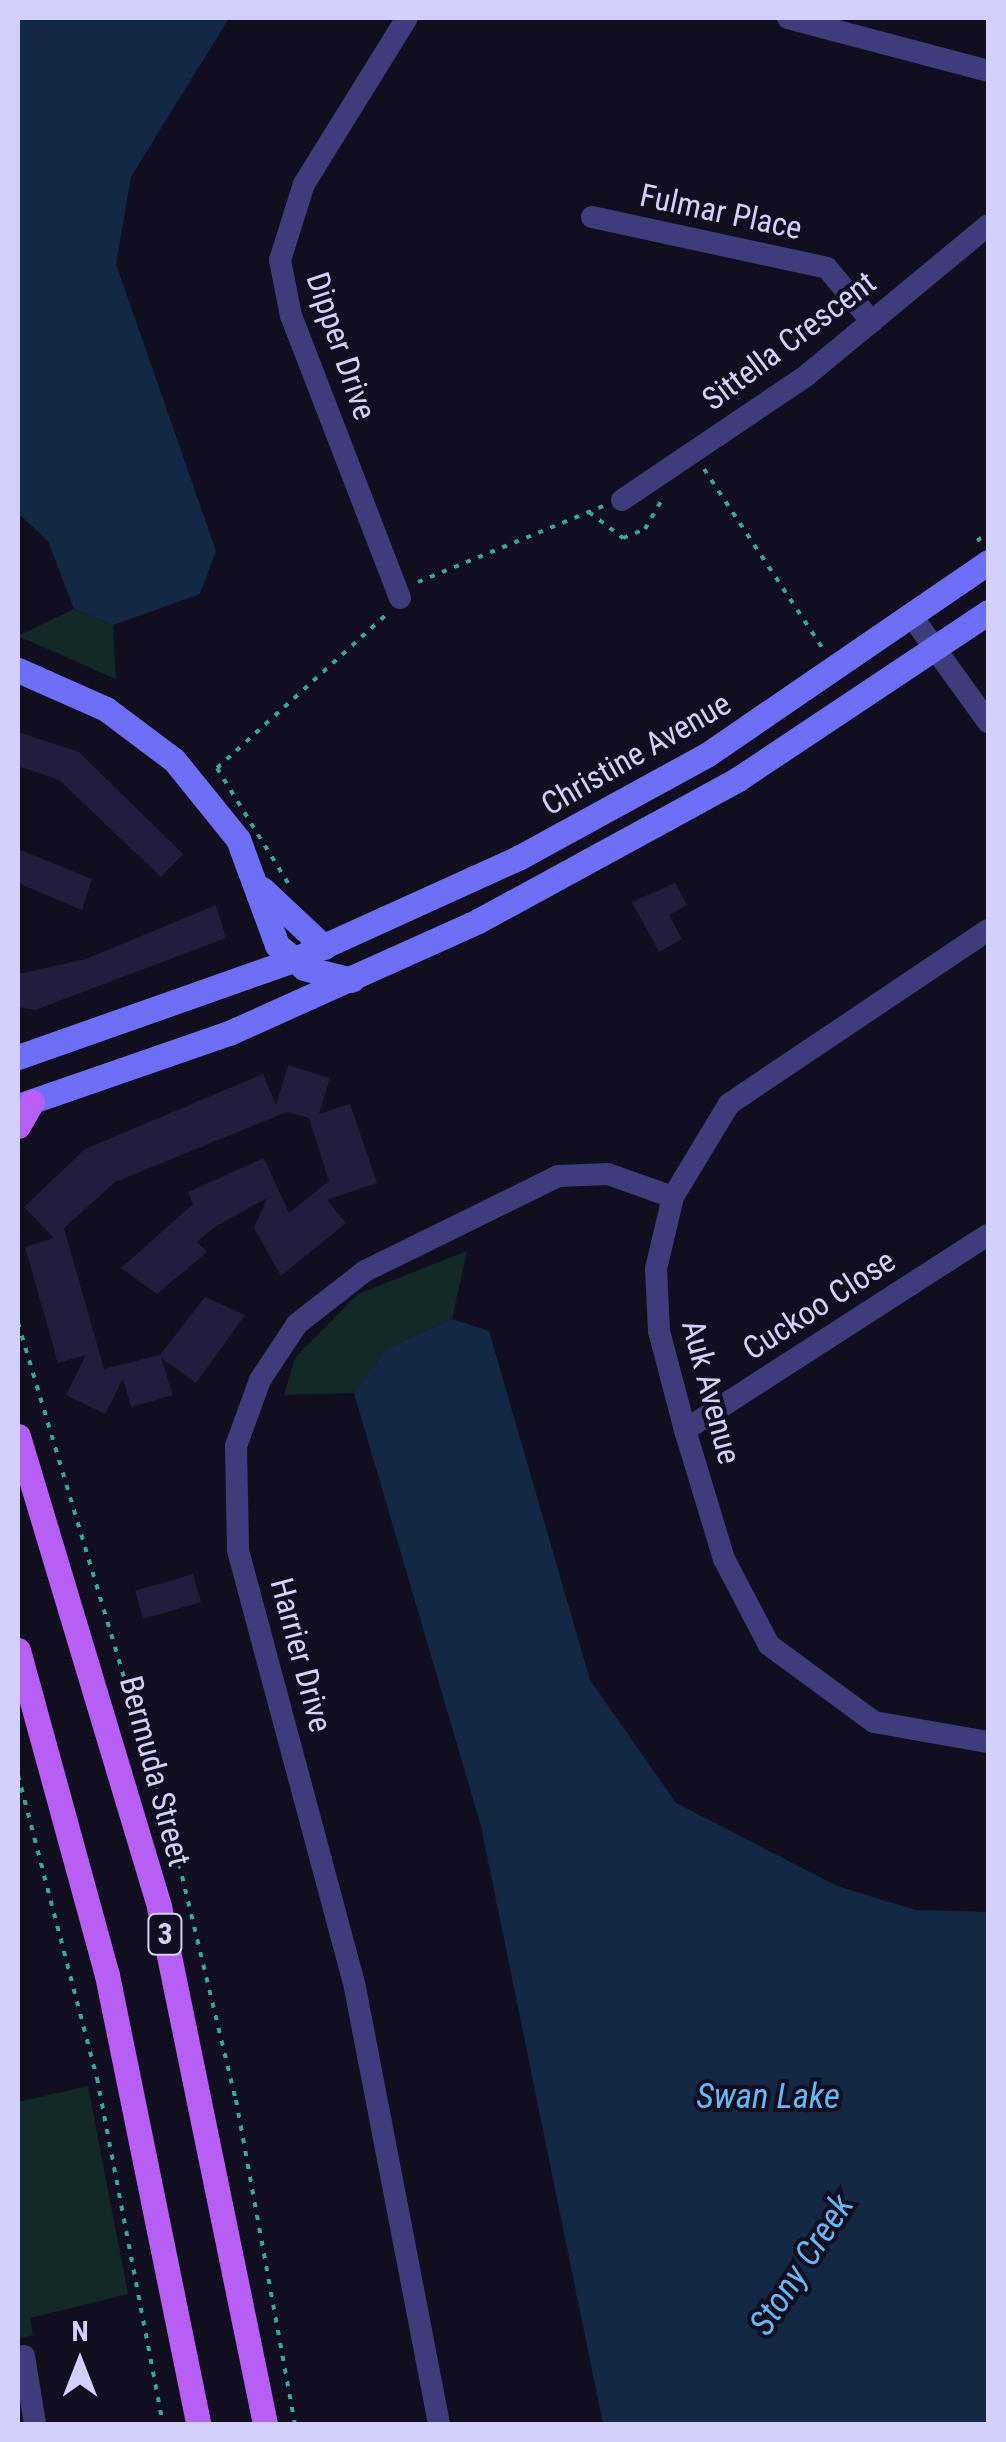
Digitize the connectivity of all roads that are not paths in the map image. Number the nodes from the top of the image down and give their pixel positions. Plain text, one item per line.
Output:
1 (406, 18) edge
2 (788, 18) edge
3 (988, 71) edge
4 (592, 217) dead end
5 (988, 225) edge
6 (872, 322) junction
7 (622, 500) road end
8 (988, 562) edge
9 (400, 598) road end
10 (988, 612) edge
11 (913, 618) junction
12 (938, 649) junction
13 (18, 670) edge
14 (988, 722) edge
15 (620, 848) junction
16 (520, 857) junction
17 (262, 888) junction
18 (988, 930) edge
19 (324, 947) junction
20 (291, 960) junction
21 (352, 980) junction
22 (18, 1056) edge
23 (25, 1104) edge
24 (18, 1126) edge
25 (672, 1197) junction
26 (988, 1235) edge
27 (685, 1430) junction
28 (18, 1436) edge
29 (18, 1650) edge
30 (988, 1742) edge
31 (24, 2356) dead end
32 (35, 2424) edge
33 (198, 2424) edge
34 (265, 2424) edge
35 (439, 2424) edge

1 - 9 street, Dipper Drive
2 - 3 street
4 - 6 street, Fulmar Place
5 - 6 street, Sittella Crescent
6 - 7 street, Sittella Crescent
8 - 11 street, Christine Avenue
10 - 12 street
11 - 12 street
11 - 16 street, Christine Avenue
12 - 14 street
12 - 15 street
13 - 17 street
15 - 16 street
15 - 21 street
16 - 19 street, Christine Avenue
17 - 19 street
17 - 20 street
18 - 25 street, Auk Avenue
19 - 20 street, Christine Avenue
20 - 21 street
20 - 22 street, Christine Avenue
21 - 23 street
23 - 24 main road
25 - 27 street, Auk Avenue
25 - 35 street, Harrier Drive
26 - 27 street, Cuckoo Close
27 - 30 street, Auk Avenue
28 - 34 main road, Bermuda Street / 3
29 - 33 main road, 3
31 - 32 street

